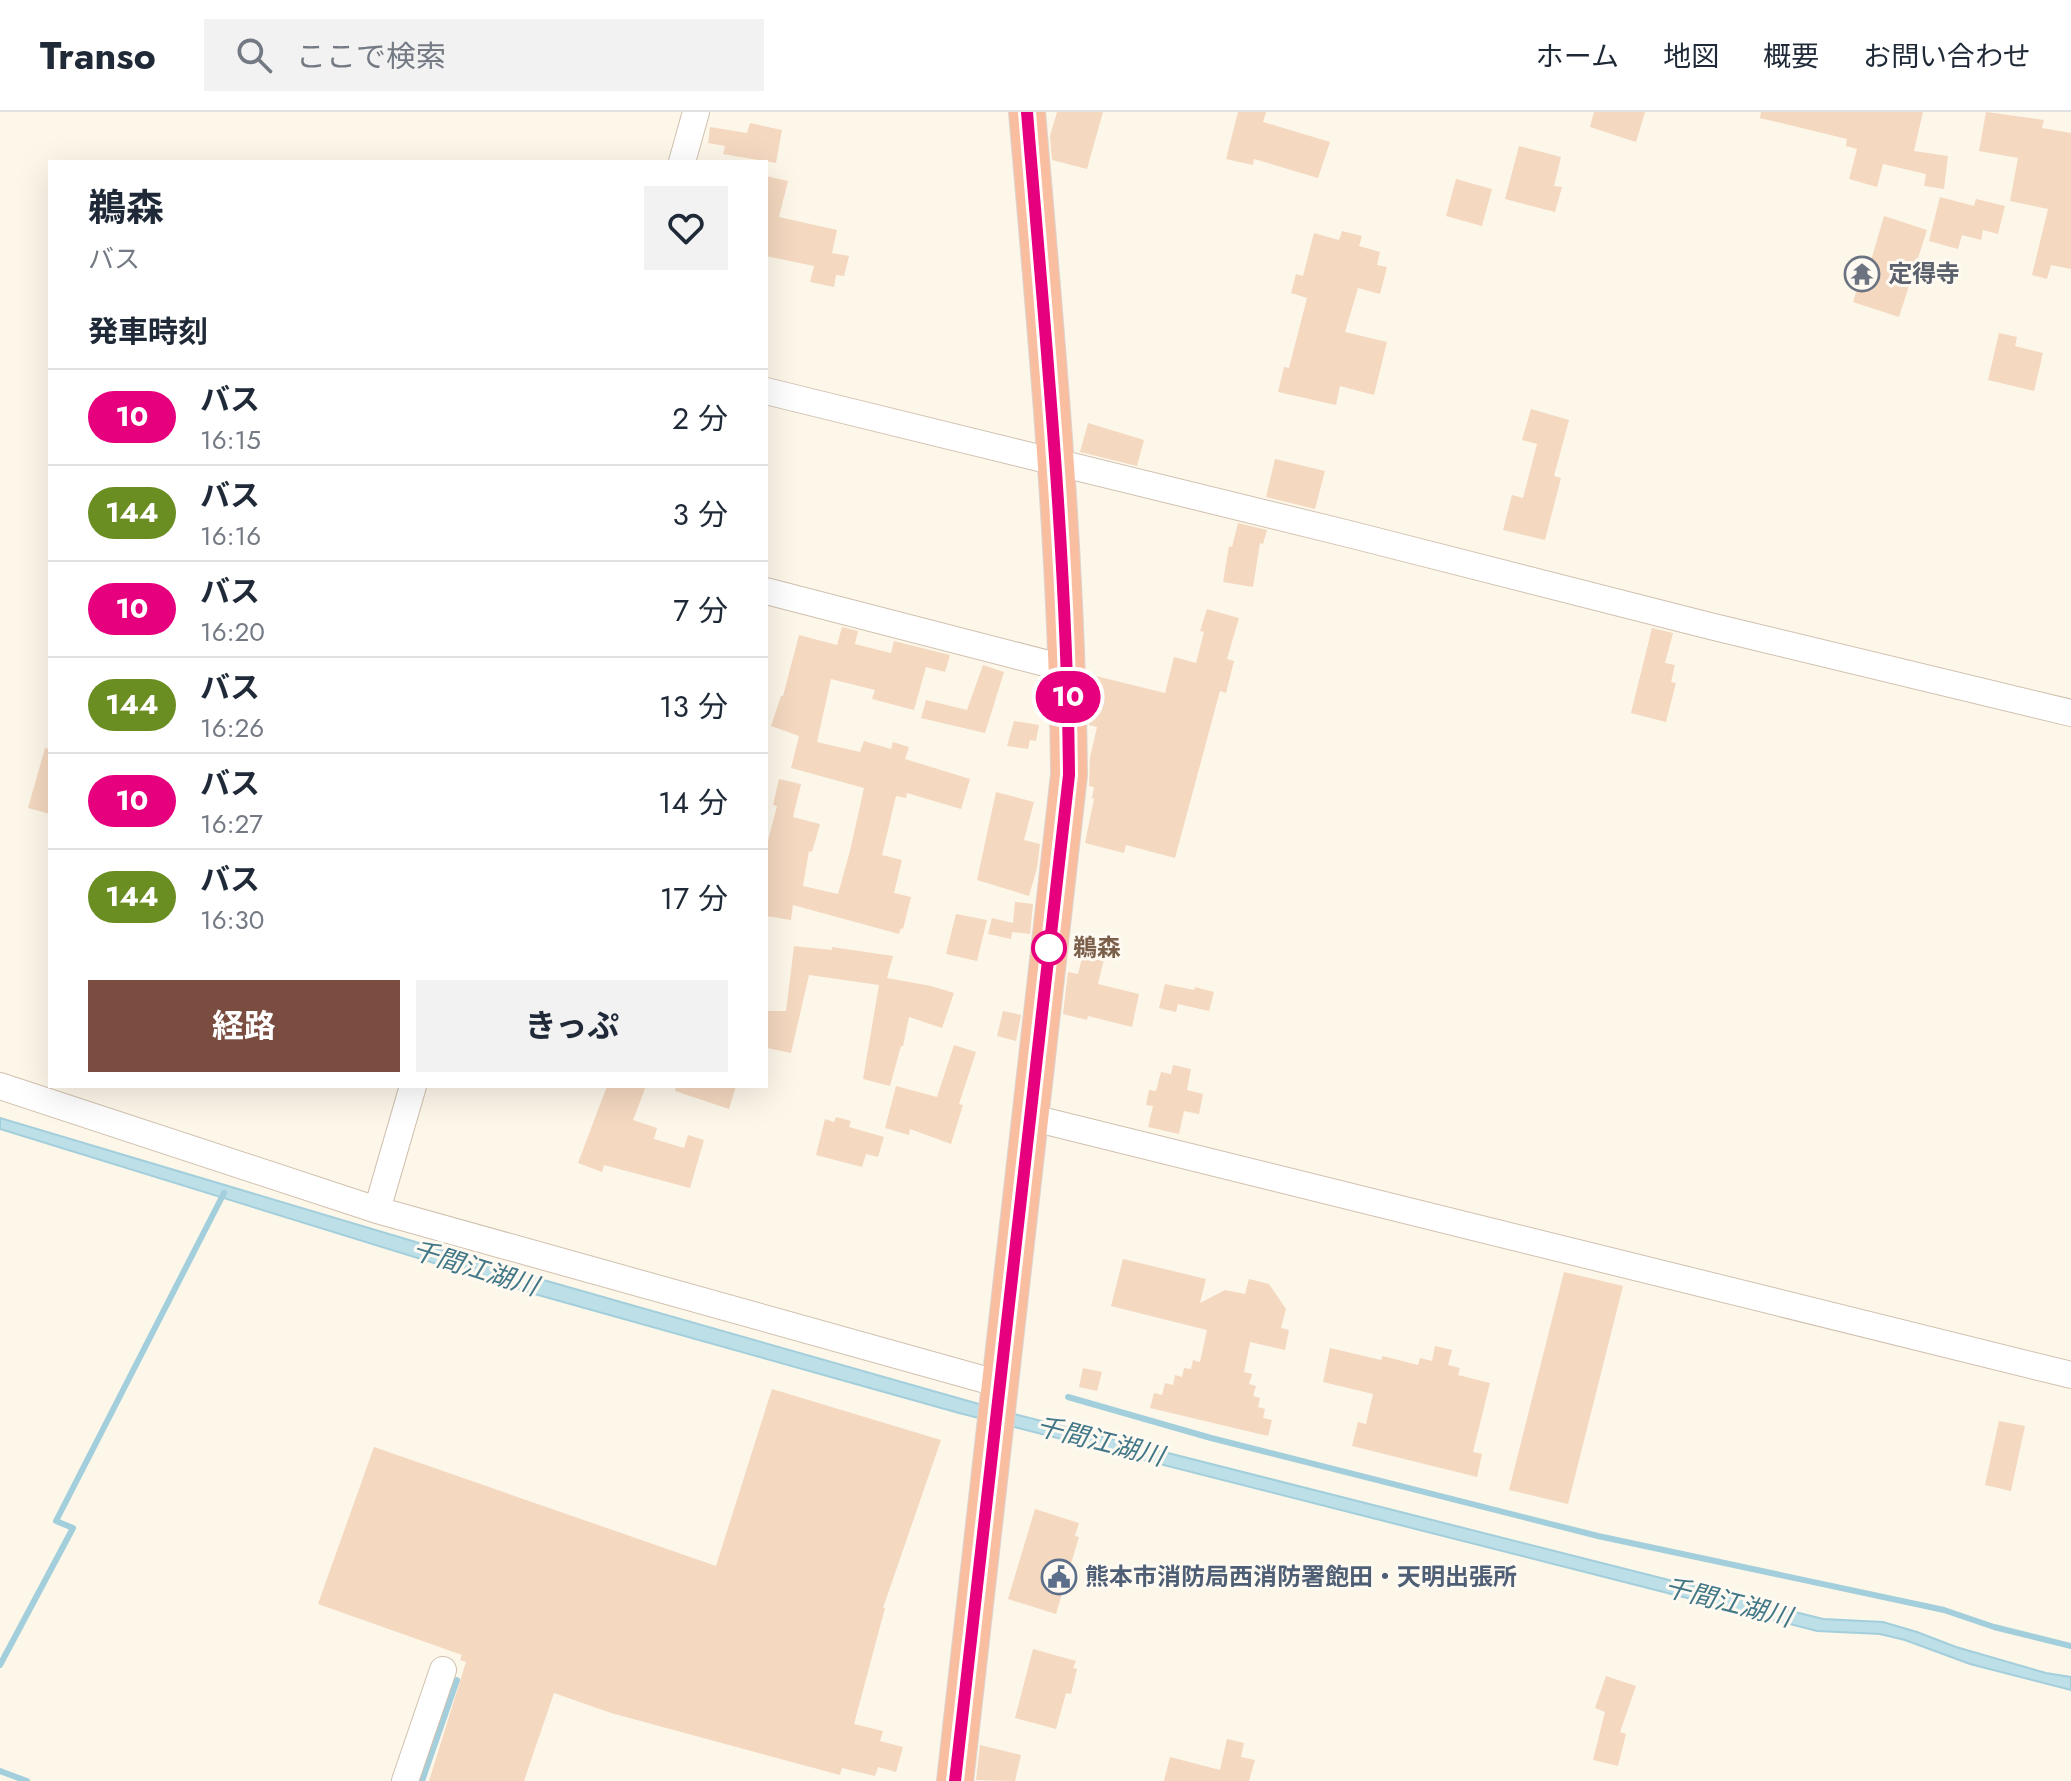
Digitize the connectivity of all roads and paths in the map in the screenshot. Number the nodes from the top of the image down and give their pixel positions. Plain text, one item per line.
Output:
1 (696, 112) edge
2 (1027, 112) edge
3 (683, 160) edge
4 (768, 392) edge
5 (1056, 464) junction
6 (768, 592) edge
7 (1068, 669) junction
8 (2071, 713) edge
9 (0, 1086) edge
10 (412, 1088) edge
11 (1029, 1117) junction
12 (377, 1210) junction
13 (2071, 1375) edge
14 (998, 1403) junction
15 (443, 1670) dead end
16 (405, 1781) edge
17 (955, 1781) edge

1 - 3 street
2 - 5 highway
4 - 5 street
5 - 7 highway
5 - 8 street
6 - 7 street
7 - 11 highway
9 - 12 street
10 - 12 street
11 - 13 street
11 - 14 highway
12 - 14 street
14 - 17 highway
15 - 16 street

